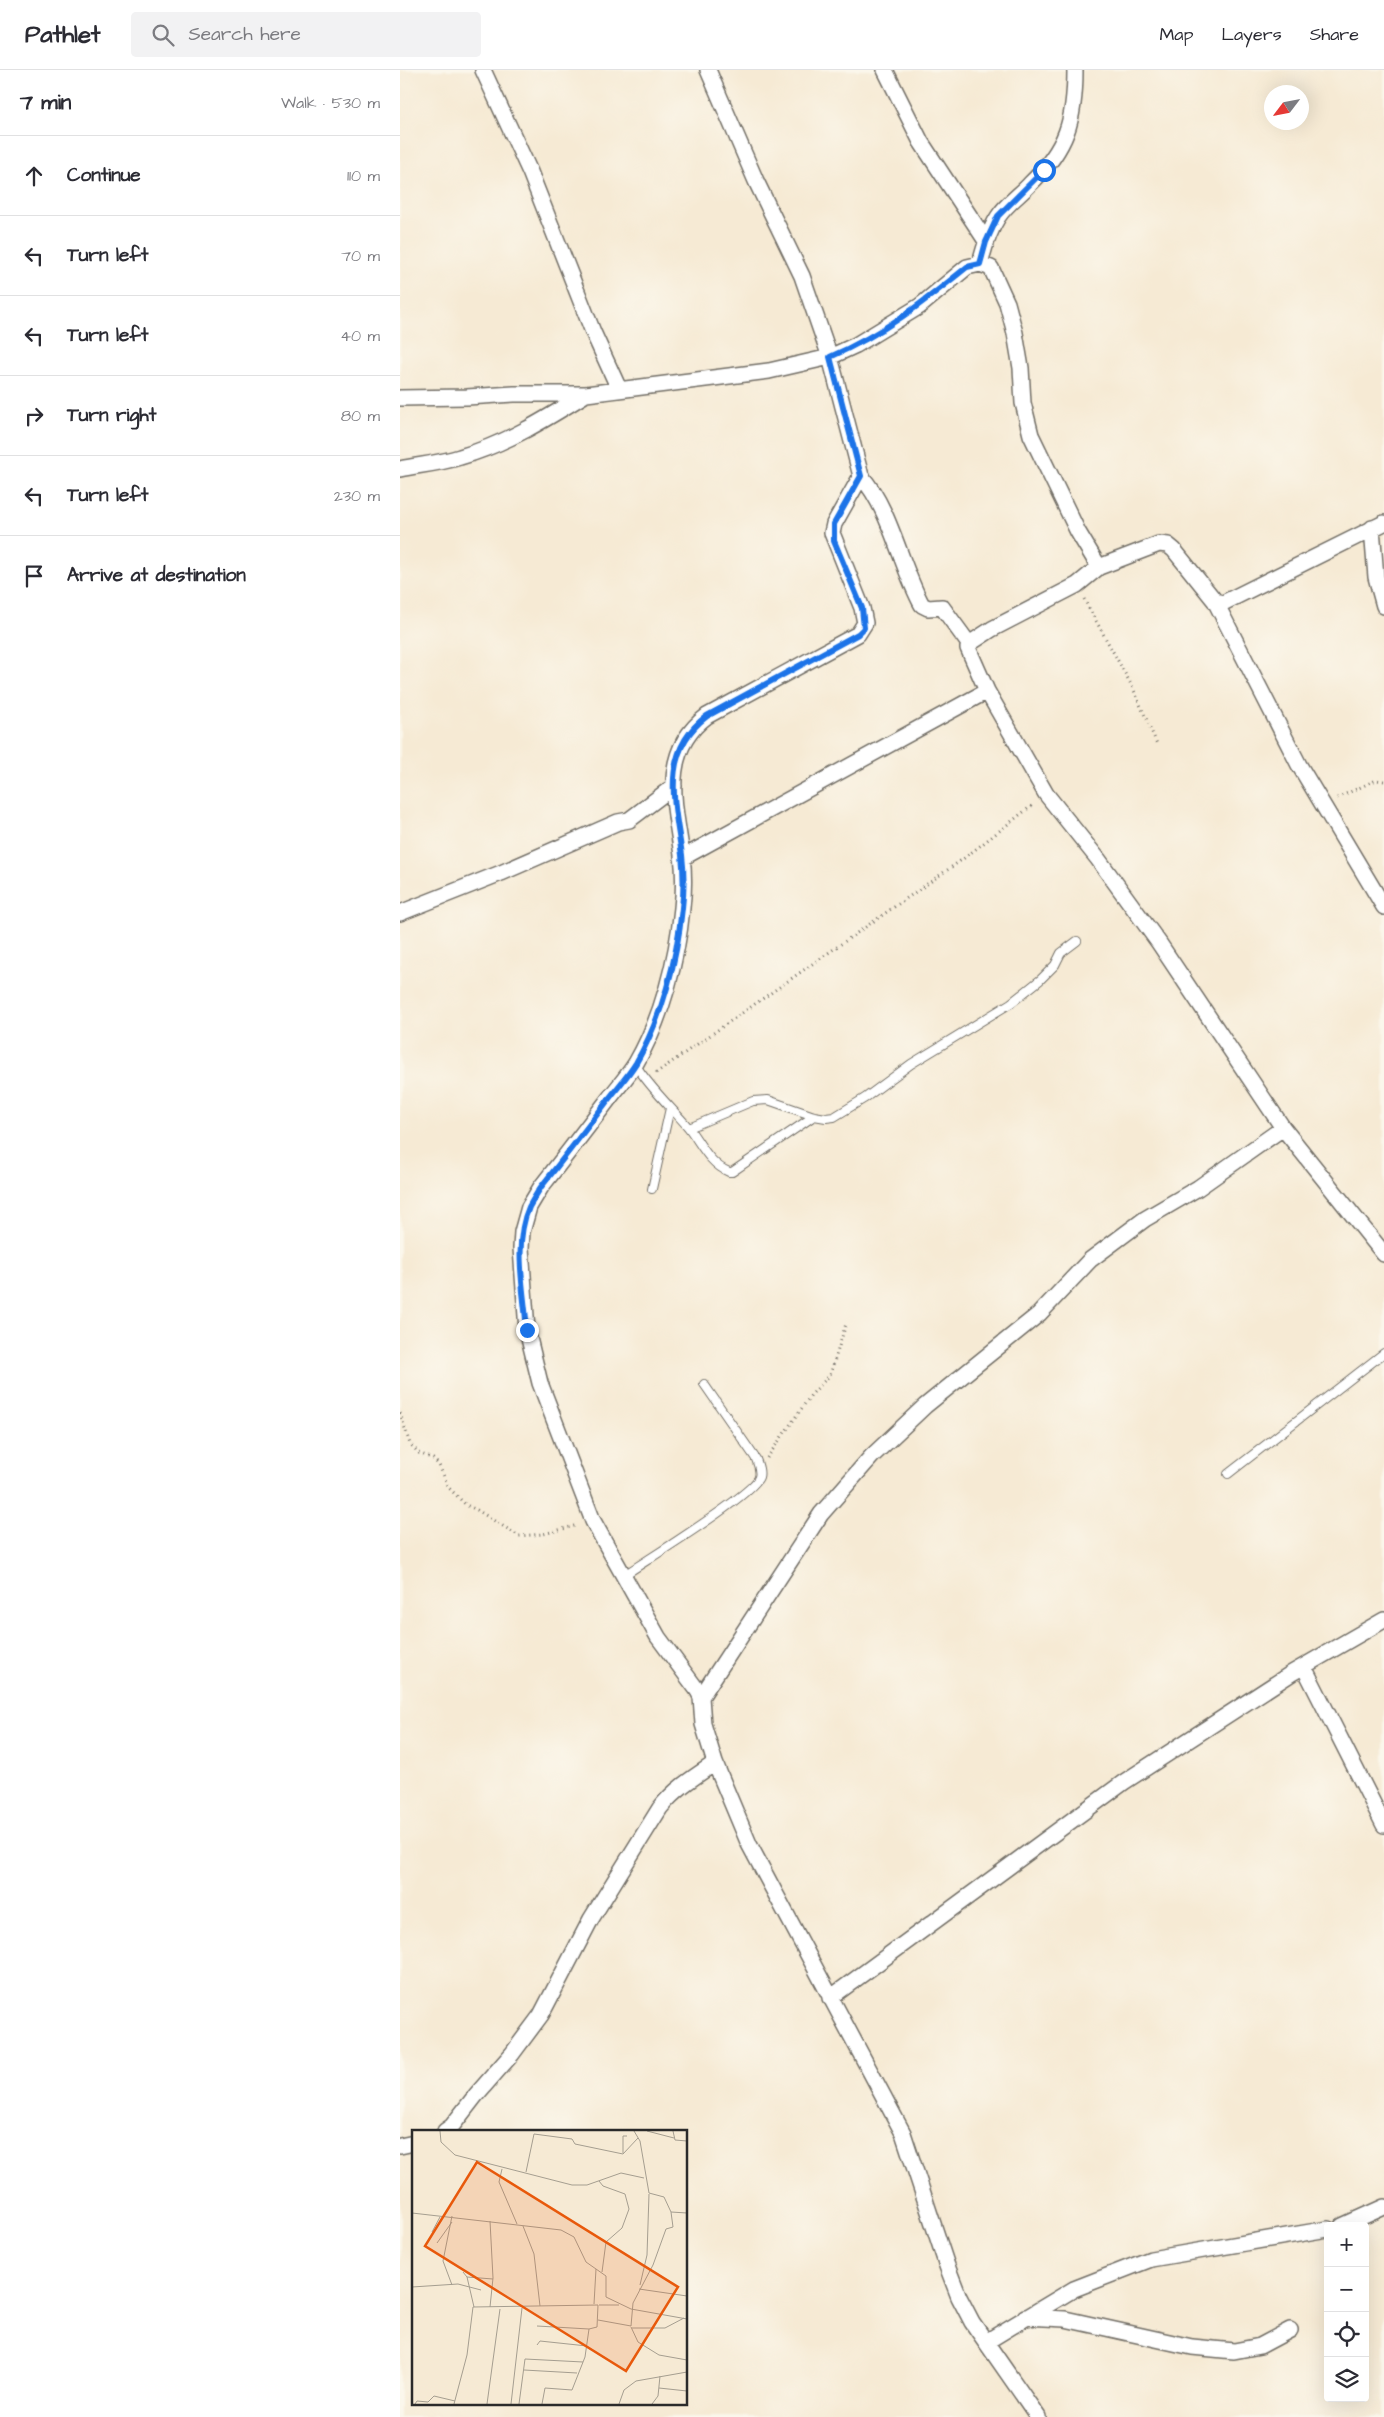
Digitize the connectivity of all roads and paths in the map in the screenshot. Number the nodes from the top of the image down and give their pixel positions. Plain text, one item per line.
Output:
1 (484, 70) edge
2 (708, 70) edge
3 (885, 70) edge
4 (1075, 70) edge
5 (986, 242) junction
6 (980, 264) junction
7 (830, 357) junction
8 (619, 389) junction
9 (586, 394) junction
10 (400, 398) edge
11 (400, 469) edge
12 (861, 476) junction
13 (1378, 526) edge
14 (1099, 567) junction
15 (1077, 585) junction
16 (1216, 601) junction
17 (1384, 606) edge
18 (969, 644) junction
19 (987, 692) junction
20 (1157, 744) dead end
21 (1384, 781) edge
22 (674, 786) junction
23 (1046, 794) junction
24 (1321, 805) junction
25 (682, 858) junction
26 (1384, 907) edge
27 (400, 913) edge
28 (1077, 941) dead end
29 (635, 1064) junction
30 (645, 1080) junction
31 (670, 1108) junction
32 (814, 1116) junction
33 (689, 1128) junction
34 (1283, 1128) junction
35 (652, 1189) dead end
36 (1384, 1254) edge
37 (846, 1324) dead end
38 (1384, 1352) edge
39 (704, 1384) dead end
40 (400, 1413) edge
41 (760, 1468) junction
42 (1228, 1474) dead end
43 (593, 1521) junction
44 (623, 1576) junction
45 (1384, 1620) edge
46 (1304, 1667) junction
47 (701, 1697) junction
48 (715, 1763) junction
49 (1384, 1825) edge
50 (830, 1998) junction
51 (446, 2130) edge
52 (1384, 2207) edge
53 (1351, 2222) edge
54 (1324, 2230) edge
55 (1025, 2317) junction
56 (1290, 2330) dead end
57 (986, 2342) junction
58 (1038, 2417) edge

1 - 8 street
2 - 7 street
3 - 5 street
4 - 5 street
5 - 6 street
6 - 7 street
6 - 14 street
7 - 8 street
7 - 12 street
8 - 9 street
9 - 10 street
9 - 11 street
12 - 18 street
12 - 22 street
13 - 16 street
13 - 17 street
14 - 15 street
14 - 16 street
15 - 18 street
15 - 20 path
16 - 24 street
18 - 19 street
19 - 23 street
19 - 25 street
21 - 24 path
22 - 25 street
22 - 27 street
23 - 30 path
23 - 34 street
24 - 26 street
25 - 29 street
28 - 32 lane
29 - 30 lane
29 - 43 street
30 - 31 lane
31 - 33 lane
31 - 35 lane
32 - 33 lane
32 - 33 lane
34 - 36 street
34 - 47 street
37 - 41 path
38 - 42 lane
39 - 41 lane
40 - 43 path
41 - 44 lane
43 - 44 street
44 - 47 street
45 - 46 street
46 - 49 street
46 - 50 street
47 - 48 street
48 - 50 street
48 - 51 street
50 - 57 street
52 - 53 street
54 - 55 street
55 - 56 street
55 - 57 street
57 - 58 street

